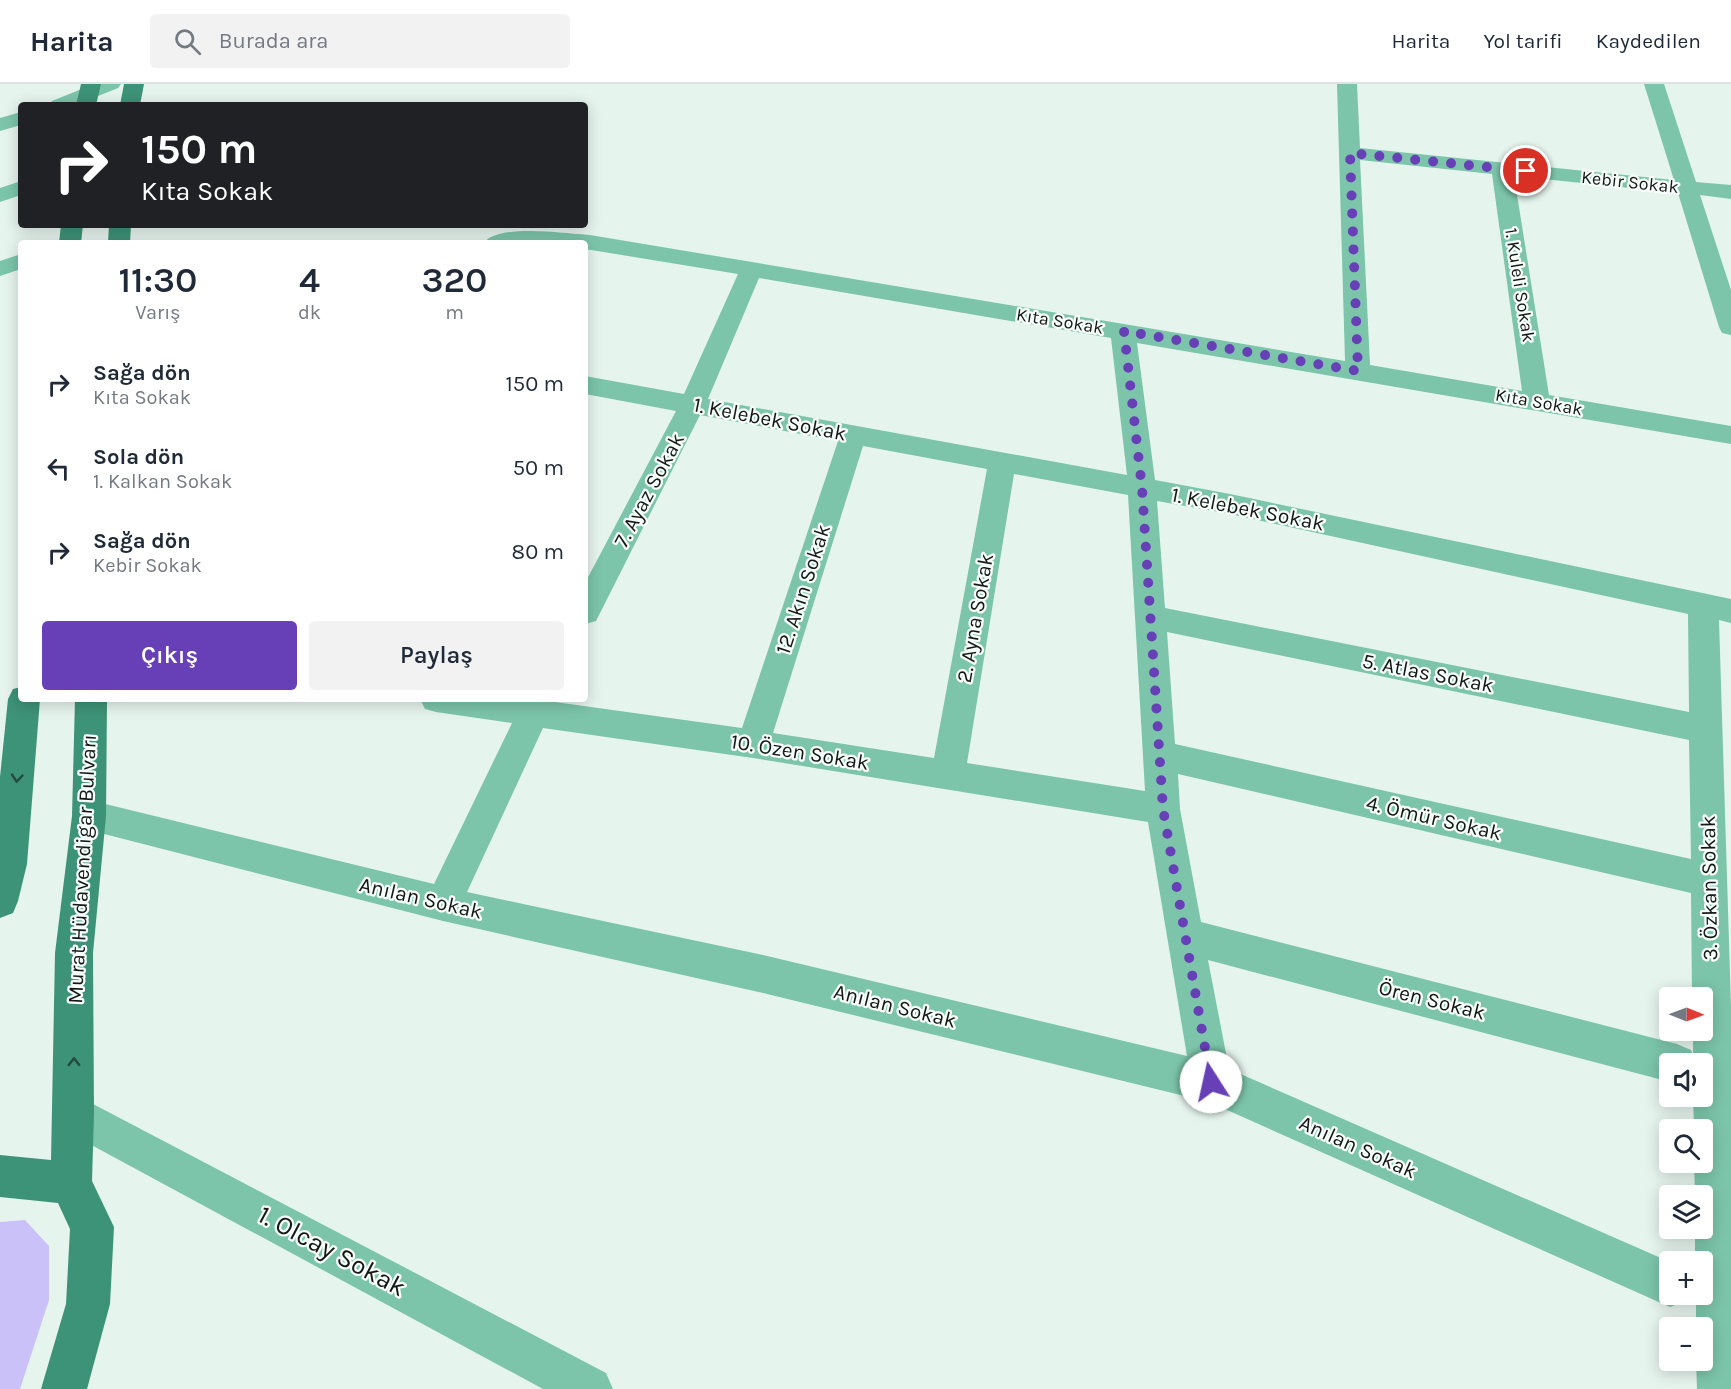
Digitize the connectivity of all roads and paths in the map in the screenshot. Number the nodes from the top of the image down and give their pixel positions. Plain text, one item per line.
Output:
1 (111, 84) edge
2 (134, 84) edge
3 (1347, 84) edge
4 (1653, 84) edge
5 (88, 95) edge
6 (68, 102) edge
7 (131, 102) edge
8 (18, 119) edge
9 (0, 125) edge
10 (1350, 153) junction
11 (1502, 169) junction
12 (1687, 188) junction
13 (18, 189) edge
14 (1731, 192) edge
15 (0, 195) edge
16 (502, 240) edge
17 (548, 240) edge
18 (588, 242) edge
19 (18, 262) edge
20 (752, 268) junction
21 (0, 269) edge
22 (1731, 327) edge
23 (1124, 331) junction
24 (1358, 371) junction
25 (588, 386) edge
26 (1537, 402) junction
27 (693, 404) junction
28 (853, 435) junction
29 (1731, 435) edge
30 (1002, 462) junction
31 (1142, 488) junction
32 (588, 606) edge
33 (1717, 607) edge
34 (1151, 617) junction
35 (23, 702) edge
36 (91, 702) edge
37 (479, 702) edge
38 (536, 706) edge
39 (1706, 729) junction
40 (10, 738) edge
41 (753, 744) junction
42 (1160, 755) junction
43 (948, 775) junction
44 (1163, 809) junction
45 (89, 816) junction
46 (1719, 828) edge
47 (1709, 880) junction
48 (0, 901) edge
49 (443, 904) junction
50 (1186, 936) junction
51 (1722, 1009) edge
52 (1704, 1053) edge
53 (1659, 1059) edge
54 (1211, 1082) junction
55 (1700, 1107) edge
56 (74, 1114) junction
57 (0, 1176) edge
58 (71, 1183) junction
59 (1710, 1251) edge
60 (1659, 1280) edge
61 (1713, 1305) edge
62 (64, 1389) edge
63 (590, 1389) edge
64 (1720, 1389) edge

1 - 5 street
2 - 7 main road
3 - 10 street
4 - 12 street
5 - 6 street
8 - 9 street
10 - 11 street, Kebir Sokak
10 - 24 street
11 - 12 street, Kebir Sokak
11 - 26 street, 1. Kuleli Sokak
12 - 14 street, Kebir Sokak
12 - 22 street
13 - 15 street
16 - 17 street, Kıta Sokak
18 - 20 street, Kıta Sokak
19 - 21 street
20 - 23 street, Kıta Sokak
20 - 27 street, 7. Ayaz Sokak
23 - 24 street, Kıta Sokak
23 - 31 street
24 - 26 street, Kıta Sokak
25 - 27 street, 1. Kelebek Sokak
26 - 29 street, Kıta Sokak
27 - 28 street, 1. Kelebek Sokak
27 - 32 street, 7. Ayaz Sokak
28 - 30 street, 1. Kelebek Sokak
28 - 41 street, 12. Akın Sokak
30 - 31 street, 1. Kelebek Sokak
30 - 43 street, 2. Ayna Sokak
31 - 33 street, 1. Kelebek Sokak
31 - 34 street
33 - 39 street, 3. Özkan Sokak
34 - 39 street, 5. Atlas Sokak
34 - 42 street
35 - 40 main road
36 - 45 main road, Murat Hüdavendigar Bulvarı
37 - 38 street, 10. Özen Sokak
38 - 41 street, 10. Özen Sokak
38 - 49 street
39 - 46 street, 3. Özkan Sokak
40 -> 48 main road
41 - 43 street, 10. Özen Sokak
42 - 44 street
42 - 47 street, 4. Ömür Sokak
43 - 44 street, 10. Özen Sokak
44 - 50 street
45 - 49 street, Anılan Sokak
56 -> 45 main road, Murat Hüdavendigar Bulvarı
46 - 47 street, 3. Özkan Sokak
47 - 51 street, 3. Özkan Sokak
49 - 54 street, Anılan Sokak
50 - 53 street, Ören Sokak
50 - 54 street
51 - 52 street, 3. Özkan Sokak
54 - 60 street, Anılan Sokak
55 - 59 street, 3. Özkan Sokak
56 - 58 main road, Murat Hüdavendigar Bulvarı
56 - 63 street, 1. Olcay Sokak
57 - 58 main road
58 - 62 main road
61 - 64 street, 3. Özkan Sokak

